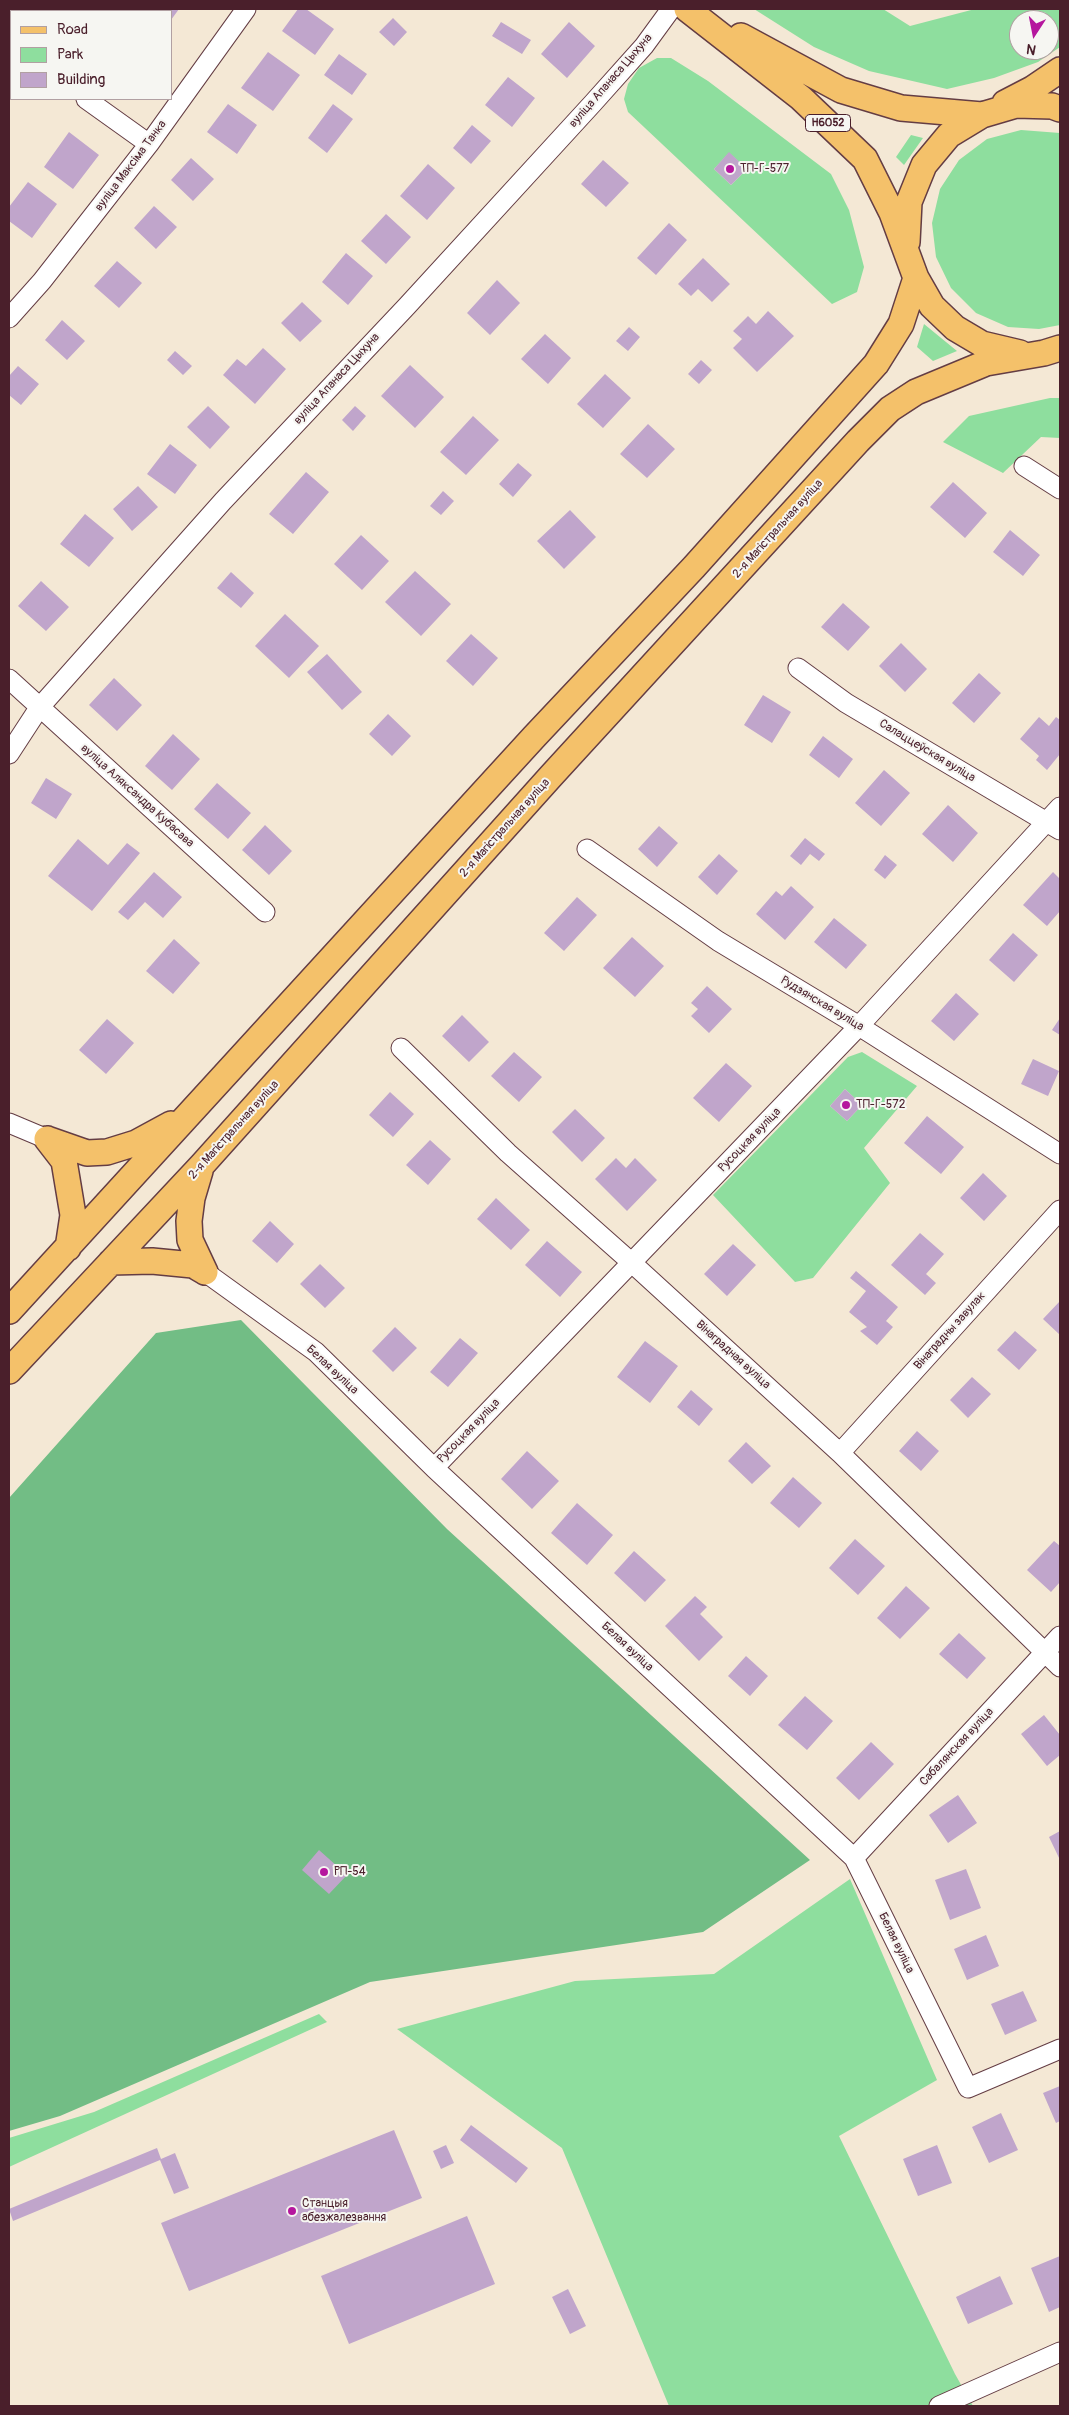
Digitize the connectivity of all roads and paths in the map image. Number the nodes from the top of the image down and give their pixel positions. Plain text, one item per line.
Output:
1 (246, 9) edge
2 (671, 9) edge
3 (687, 9) edge
4 (691, 9) edge
5 (1060, 70) edge
6 (87, 100) edge
7 (1060, 109) edge
8 (982, 114) junction
9 (149, 144) junction
10 (916, 278) junction
11 (9, 318) edge
12 (1055, 351) edge
13 (1024, 466) dead end
14 (1060, 489) edge
15 (798, 668) dead end
16 (9, 680) edge
17 (39, 708) junction
18 (9, 754) edge
19 (1060, 807) edge
20 (1053, 826) edge
21 (587, 849) dead end
22 (265, 912) dead end
23 (859, 1026) junction
24 (401, 1048) dead end
25 (189, 1114) junction
26 (9, 1123) edge
27 (48, 1138) junction
28 (1060, 1154) edge
29 (202, 1165) junction
30 (1060, 1210) edge
31 (68, 1248) junction
32 (111, 1262) junction
33 (632, 1263) junction
34 (205, 1272) junction
35 (9, 1311) edge
36 (9, 1371) edge
37 (840, 1453) junction
38 (434, 1468) junction
39 (1060, 1636) edge
40 (1045, 1652) junction
41 (1060, 1667) edge
42 (854, 1858) junction
43 (1060, 2049) edge
44 (1060, 2352) edge
45 (939, 2406) edge

1 - 9 street, вуліца Максіма Танка
2 - 17 street, вуліца Апанаса Цыхуна
3 - 10 main road, Н6052
4 - 8 main road, Н6052
5 - 8 main road
6 - 9 street
7 - 8 main road, Н6052
8 - 10 main road, Н6052
9 - 11 street, вуліца Максіма Танка
10 - 12 main road, Н6052
10 - 25 main road
12 - 29 main road, 2-я Магістральная вуліца
13 - 14 street
15 - 20 street, Салаццеўская вуліца
16 - 17 street, вуліца Аляксандра Кубасава
17 - 18 street, вуліца Апанаса Цыхуна
17 - 22 street, вуліца Аляксандра Кубасава
19 - 20 street, Русоцкая вуліца
20 - 23 street, Русоцкая вуліца
21 - 23 street, Рудзянская вуліца
23 - 28 street, Рудзянская вуліца
23 - 33 street, Русоцкая вуліца
24 - 33 street, Вінаградная вуліца
25 - 27 main road
25 - 31 main road
26 - 27 street
27 - 31 main road
29 - 32 main road, 2-я Магістральная вуліца
29 - 34 main road
30 - 37 street, Вінаградны завулак
31 - 35 main road
32 - 34 main road
32 - 36 main road, 2-я Магістральная вуліца
33 - 37 street, Вінаградная вуліца
33 - 38 street, Русоцкая вуліца
34 - 38 street, Белая вуліца
37 - 40 street, Вінаградная вуліца
38 - 42 street, Белая вуліца
39 - 40 street, Сабалянская вуліца
40 - 41 street, Вінаградная вуліца
40 - 42 street, Сабалянская вуліца
42 - 43 street, Белая вуліца
44 - 45 street

